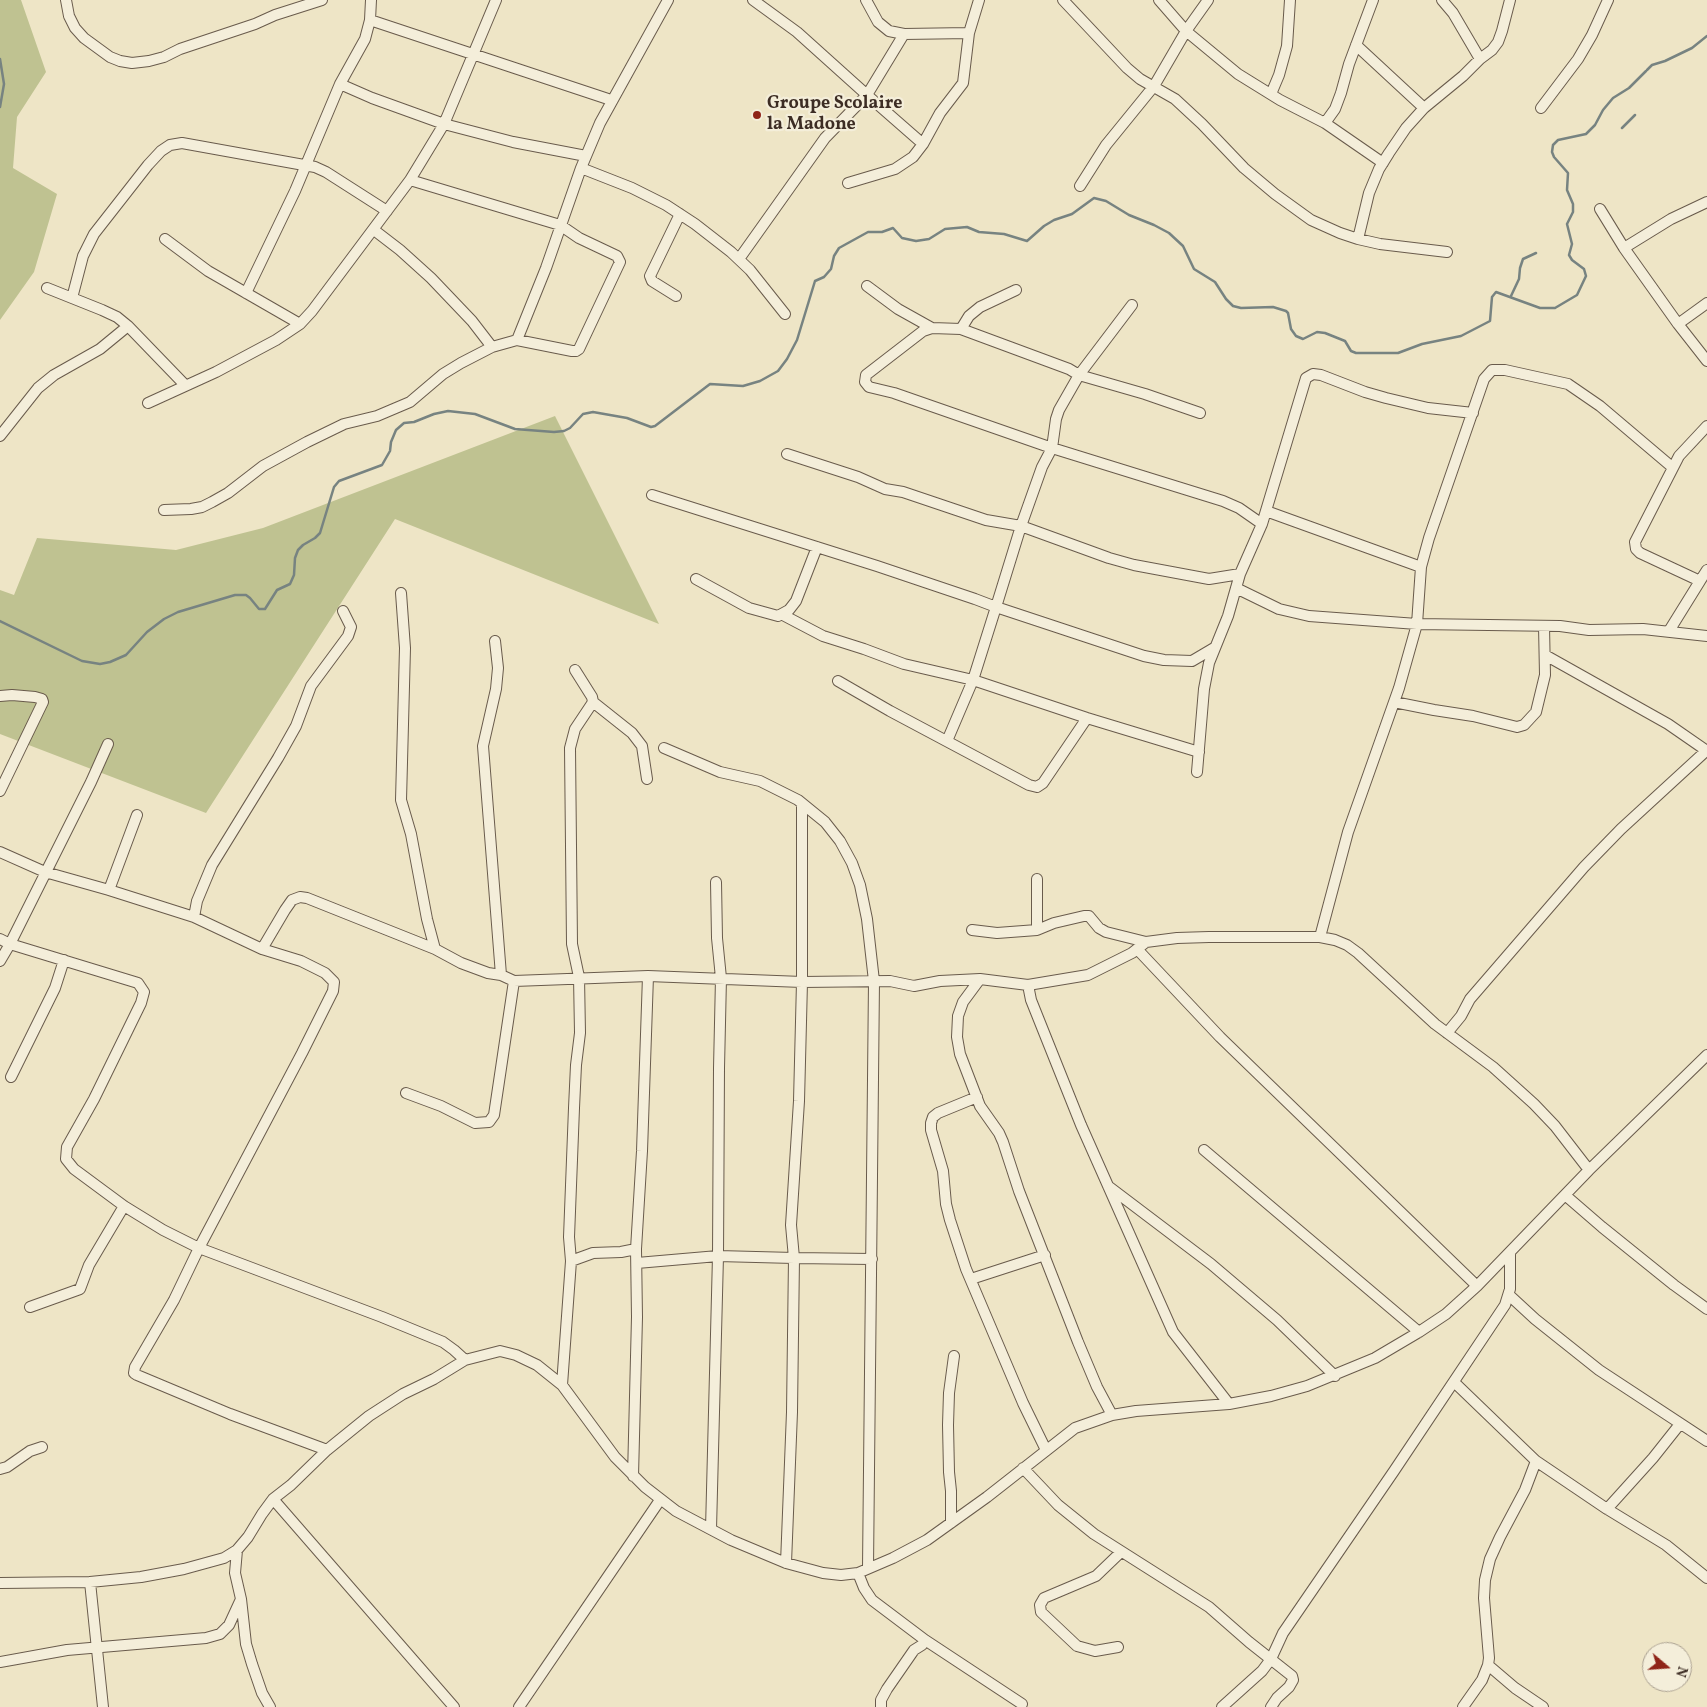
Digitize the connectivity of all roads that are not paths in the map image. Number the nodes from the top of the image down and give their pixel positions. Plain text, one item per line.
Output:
1 (66, 0) edge
2 (322, 0) edge
3 (370, 0) edge
4 (496, 0) edge
5 (668, 0) edge
6 (753, 0) edge
7 (866, 0) edge
8 (1063, 0) edge
9 (1159, 0) edge
10 (1208, 0) edge
11 (1290, 0) edge
12 (1373, 0) edge
13 (1442, 0) edge
14 (1510, 0) edge
15 (1608, 0) edge
16 (976, 1) edge
17 (370, 20) junction
18 (1186, 31) junction
19 (969, 33) junction
20 (904, 34) junction
21 (1356, 46) junction
22 (474, 54) junction
23 (1480, 59) junction
24 (340, 84) junction
25 (1154, 86) junction
26 (1271, 94) junction
27 (867, 95) junction
28 (611, 100) junction
29 (1424, 108) junction
30 (1541, 108) dead end
31 (1325, 122) junction
32 (444, 124) junction
33 (923, 144) junction
34 (586, 156) junction
35 (1382, 163) junction
36 (304, 165) junction
37 (581, 168) junction
38 (410, 180) junction
39 (848, 183) dead end
40 (1080, 186) dead end
41 (1707, 202) edge
42 (1600, 210) dead end
43 (387, 211) junction
44 (680, 214) junction
45 (560, 225) junction
46 (374, 230) junction
47 (165, 239) dead end
48 (1358, 239) junction
49 (1624, 248) junction
50 (1446, 252) dead end
51 (739, 259) junction
52 (867, 286) dead end
53 (47, 288) dead end
54 (1016, 290) dead end
55 (246, 294) junction
56 (676, 296) dead end
57 (72, 298) junction
58 (1707, 303) edge
59 (1132, 305) dead end
60 (785, 314) dead end
61 (300, 324) junction
62 (1678, 324) junction
63 (128, 326) junction
64 (932, 328) junction
65 (961, 329) junction
66 (517, 340) junction
67 (492, 347) junction
68 (1707, 361) edge
69 (1079, 375) junction
70 (185, 385) junction
71 (148, 403) dead end
72 (1200, 413) dead end
73 (1473, 413) junction
74 (1707, 426) edge
75 (0, 436) edge
76 (1052, 448) junction
77 (786, 454) dead end
78 (1672, 467) junction
79 (652, 495) dead end
80 (164, 510) dead end
81 (1266, 511) junction
82 (1262, 524) junction
83 (1021, 526) junction
84 (817, 547) junction
85 (1420, 567) junction
86 (1707, 570) edge
87 (1240, 574) junction
88 (696, 579) dead end
89 (1700, 581) junction
90 (1236, 588) junction
91 (401, 593) dead end
92 (996, 607) junction
93 (343, 611) dead end
94 (783, 614) junction
95 (1417, 624) junction
96 (1544, 626) junction
97 (1669, 631) junction
98 (1707, 636) edge
99 (495, 641) dead end
100 (1214, 648) junction
101 (1545, 655) junction
102 (575, 670) dead end
103 (973, 680) junction
104 (838, 681) dead end
105 (0, 696) edge
106 (593, 702) junction
107 (1394, 702) junction
108 (1087, 718) junction
109 (947, 741) junction
110 (108, 744) dead end
111 (664, 748) dead end
112 (1707, 751) edge
113 (1199, 752) junction
114 (1197, 772) dead end
115 (647, 779) dead end
116 (0, 791) edge
117 (802, 804) junction
118 (137, 815) dead end
119 (0, 852) edge
120 (45, 872) junction
121 (1037, 879) dead end
122 (716, 882) dead end
123 (109, 890) junction
124 (194, 918) junction
125 (972, 930) dead end
126 (1037, 930) junction
127 (1320, 937) junction
128 (0, 939) edge
129 (1146, 942) junction
130 (10, 944) junction
131 (262, 949) junction
132 (435, 949) junction
133 (1137, 949) junction
134 (64, 960) junction
135 (0, 961) edge
136 (501, 975) junction
137 (648, 976) junction
138 (579, 977) junction
139 (721, 978) junction
140 (980, 979) junction
141 (514, 980) junction
142 (874, 981) junction
143 (802, 982) junction
144 (1028, 985) junction
145 (1447, 1033) junction
146 (1707, 1055) edge
147 (11, 1077) dead end
148 (406, 1093) dead end
149 (977, 1097) junction
150 (1204, 1150) dead end
151 (1589, 1170) junction
152 (1108, 1185) junction
153 (1565, 1195) junction
154 (124, 1206) junction
155 (199, 1248) junction
156 (636, 1249) junction
157 (1510, 1253) junction
158 (1044, 1255) junction
159 (718, 1256) junction
160 (794, 1258) junction
161 (872, 1259) junction
162 (571, 1260) junction
163 (637, 1263) junction
164 (972, 1279) junction
165 (1478, 1286) junction
166 (1509, 1295) junction
167 (30, 1307) dead end
168 (1707, 1309) edge
169 (1419, 1332) junction
170 (954, 1356) dead end
171 (465, 1360) junction
172 (1335, 1376) junction
173 (1454, 1382) junction
174 (562, 1385) junction
175 (1229, 1404) junction
176 (1112, 1414) junction
177 (1680, 1424) junction
178 (1707, 1441) edge
179 (42, 1447) dead end
180 (327, 1450) junction
181 (1046, 1450) junction
182 (1536, 1461) junction
183 (1024, 1468) junction
184 (0, 1470) edge
185 (633, 1476) junction
186 (273, 1499) junction
187 (660, 1500) junction
188 (1607, 1509) junction
189 (951, 1523) junction
190 (711, 1529) junction
191 (237, 1550) junction
192 (1121, 1552) junction
193 (786, 1563) junction
194 (868, 1568) junction
195 (858, 1573) junction
196 (1707, 1578) edge
197 (90, 1582) junction
198 (0, 1583) edge
199 (241, 1599) junction
200 (925, 1640) junction
201 (96, 1647) junction
202 (1118, 1647) dead end
203 (1271, 1659) junction
204 (0, 1662) edge
205 (1488, 1665) junction
206 (1022, 1704) dead end
207 (103, 1707) edge
208 (270, 1707) edge
209 (454, 1707) edge
210 (519, 1707) edge
211 (880, 1707) edge
212 (1222, 1707) edge
213 (1271, 1707) edge
214 (1463, 1707) edge
215 (1542, 1707) edge

1 - 2 street
3 - 17 street
4 - 22 street
5 - 28 street
6 - 27 street
7 - 20 street
8 - 25 street
9 - 18 street
10 - 18 street
11 - 26 street
12 - 21 street
13 - 23 street
14 - 23 street
15 - 30 street
16 - 19 street
17 - 22 street
17 - 24 street
18 - 25 street
18 - 26 street
19 - 20 street
19 - 33 street
20 - 27 street
21 - 29 street
21 - 31 street
22 - 28 street
22 - 32 street
23 - 29 street
24 - 32 street
24 - 36 street
25 - 40 street
25 - 48 street
26 - 31 street
27 - 33 street
27 - 51 street
28 - 34 street
29 - 35 street
31 - 35 street
32 - 34 street
32 - 38 street
33 - 39 street
34 - 37 street
35 - 48 street
36 - 43 street
36 - 55 street
36 - 57 street
37 - 44 street
37 - 45 street
38 - 43 street
38 - 45 street
41 - 49 street
42 - 49 street
43 - 46 street
44 - 51 street
44 - 56 street
45 - 66 street
45 - 66 street
46 - 61 street
46 - 67 street
47 - 55 street
48 - 50 street
49 - 62 street
51 - 60 street
52 - 64 street
53 - 57 street
54 - 65 street
55 - 61 street
57 - 63 street
58 - 62 street
59 - 69 street
61 - 70 street
62 - 68 street
63 - 70 street
63 - 75 street
64 - 65 street
64 - 76 street
65 - 69 street
66 - 67 street
67 - 80 street
69 - 72 street
69 - 76 street
70 - 71 street
73 - 78 street
73 - 81 street
73 - 85 street
74 - 78 street
76 - 82 street
76 - 83 street
77 - 83 street
78 - 89 street
79 - 84 street
81 - 82 street
81 - 85 street
82 - 87 street
83 - 87 street
83 - 92 street
84 - 92 street
84 - 94 street
85 - 95 street
86 - 89 street
87 - 90 street
88 - 94 street
89 - 97 street
90 - 95 street
90 - 100 street
91 - 132 street
92 - 100 street
92 - 103 street
93 - 124 street
94 - 103 street
95 - 96 street
95 - 107 street
96 - 97 street
96 - 101 street
97 - 98 street
99 - 136 street
100 - 113 street
101 - 107 street
101 - 112 street
102 - 106 street
103 - 108 street
103 - 109 street
104 - 109 street
105 - 116 street
106 - 115 street
106 - 138 street
107 - 127 street
108 - 109 street
108 - 113 street
110 - 120 street
111 - 117 street
112 - 145 street
113 - 114 street
117 - 142 street
117 - 143 street
118 - 123 street
119 - 120 street
120 - 123 street
120 - 130 street
121 - 126 street
122 - 139 street
123 - 124 street
124 - 131 street
125 - 126 street
126 - 129 street
127 - 129 street
127 - 145 street
128 - 130 street
129 - 133 street
130 - 134 street
130 - 135 street
131 - 132 street
131 - 155 street
132 - 136 street
133 - 144 street
133 - 165 street
134 - 147 street
134 - 154 street
136 - 141 street
137 - 138 street
137 - 139 street
137 - 156 street
138 - 141 street
138 - 162 street
139 - 143 street
139 - 159 street
140 - 142 street
140 - 144 street
140 - 149 street
141 - 148 street
142 - 143 street
142 - 161 street
143 - 160 street
144 - 152 street
145 - 151 street
146 - 151 street
149 - 158 street
149 - 164 street
150 - 169 street
151 - 153 street
152 - 172 street
152 - 175 street
153 - 157 street
153 - 168 street
154 - 155 street
154 - 167 street
155 - 171 street
155 - 180 street
156 - 162 street
156 - 163 street
157 - 165 street
157 - 166 street
158 - 164 street
158 - 176 street
159 - 160 street
159 - 163 street
159 - 190 street
160 - 161 street
160 - 193 street
161 - 194 street
162 - 174 street
163 - 185 street
164 - 181 street
165 - 169 street
166 - 173 street
166 - 177 street
169 - 172 street
170 - 189 street
171 - 174 street
171 - 180 street
172 - 175 street
173 - 182 street
173 - 203 street
174 - 185 street
175 - 176 street
176 - 181 street
177 - 178 street
177 - 188 street
179 - 184 street
180 - 186 street
181 - 183 street
182 - 188 street
182 - 205 street
183 - 189 street
183 - 192 street
185 - 187 street
186 - 191 street
186 - 209 street
187 - 190 street
187 - 210 street
188 - 196 street
189 - 194 street
190 - 193 street
191 - 197 street
191 - 199 street
192 - 202 street
192 - 203 street
193 - 195 street
194 - 195 street
195 - 200 street
197 - 198 street
197 - 201 street
199 - 201 street
199 - 208 street
200 - 206 street
200 - 211 street
201 - 204 street
201 - 207 street
203 - 212 street
203 - 213 street
205 - 214 street
205 - 215 street

